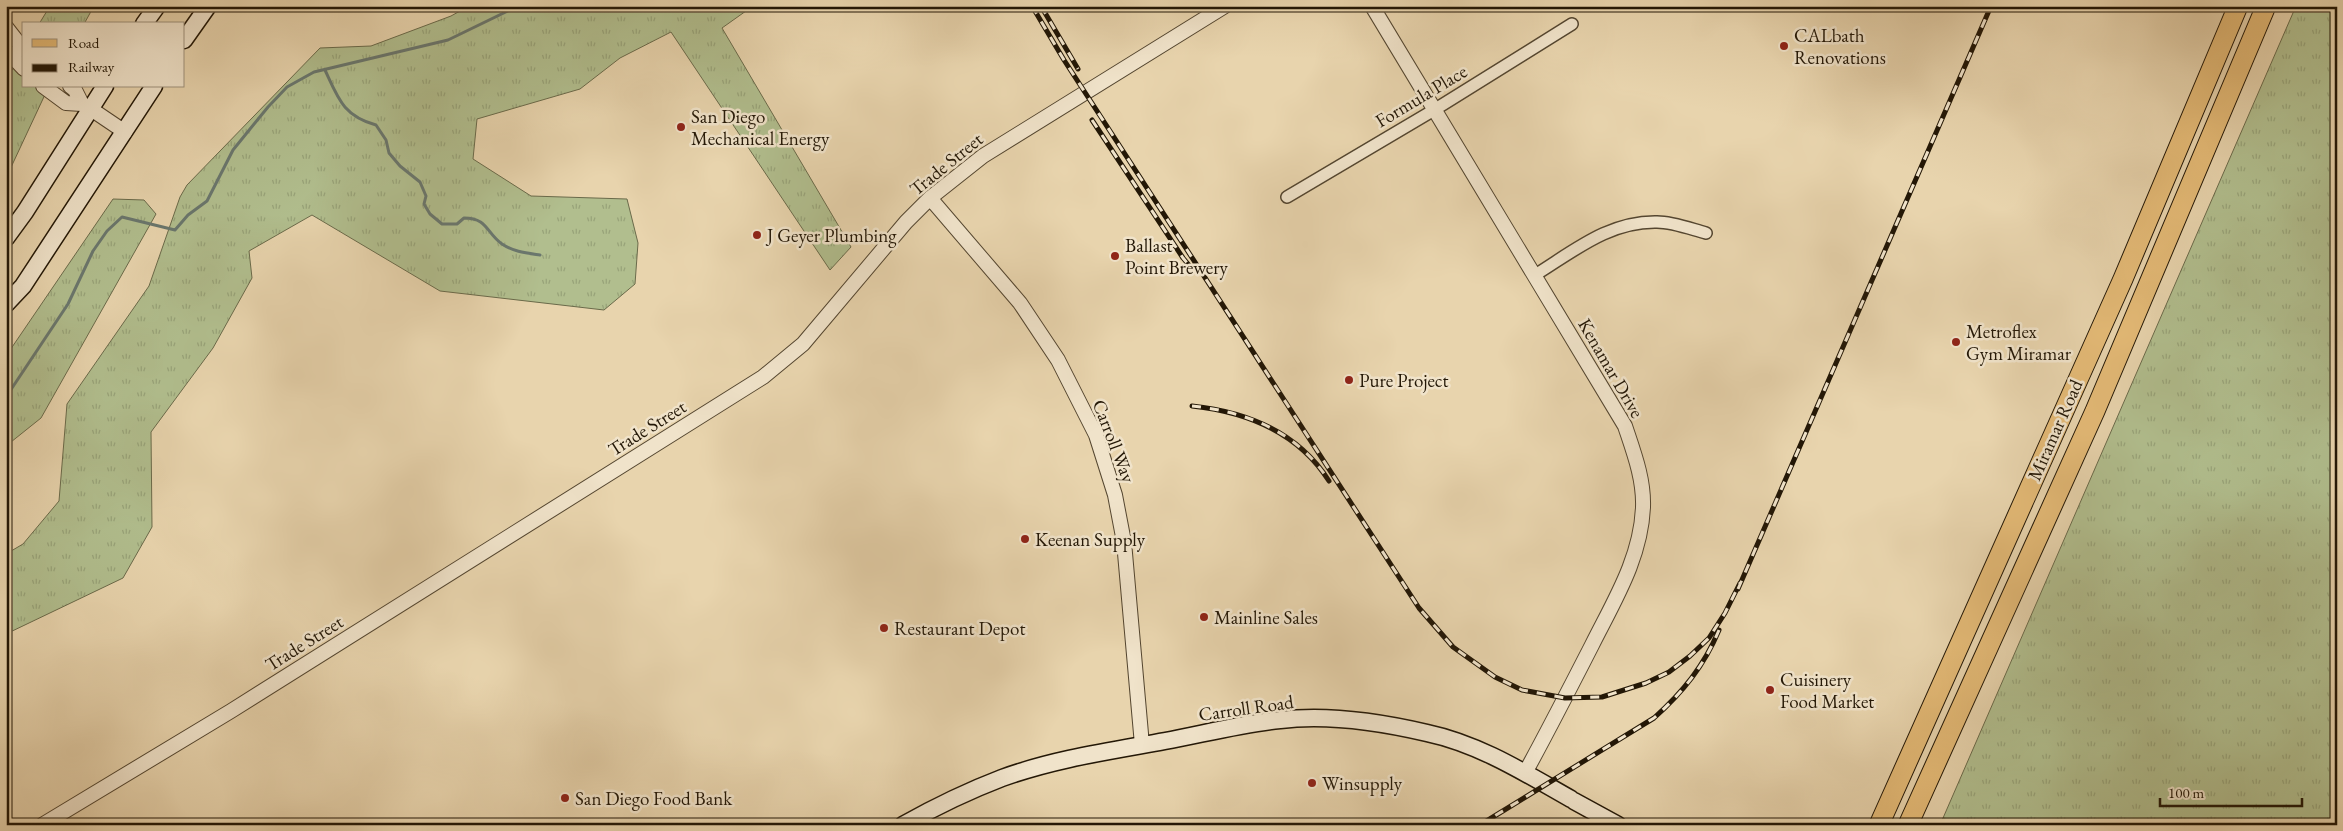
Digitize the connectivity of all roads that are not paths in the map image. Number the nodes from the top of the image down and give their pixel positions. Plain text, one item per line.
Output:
1 (157, 6) edge
2 (208, 6) edge
3 (1225, 6) edge
4 (1372, 6) edge
5 (2238, 6) edge
6 (2266, 6) edge
7 (145, 22) edge
8 (1572, 24) dead end
9 (6, 28) edge
10 (185, 39) edge
11 (22, 48) edge
12 (6, 50) edge
13 (22, 67) edge
14 (47, 88) edge
15 (72, 88) edge
16 (103, 88) edge
17 (153, 88) edge
18 (87, 106) junction
19 (1434, 110) junction
20 (125, 132) junction
21 (1287, 197) dead end
22 (930, 198) junction
23 (1706, 233) dead end
24 (6, 238) edge
25 (1535, 275) junction
26 (6, 304) edge
27 (1142, 745) junction
28 (1525, 773) junction
29 (42, 825) edge
30 (903, 825) edge
31 (1618, 825) edge
32 (1879, 825) edge
33 (1908, 825) edge

1 - 7 main road
2 - 10 main road
3 - 22 street, Trade Street
4 - 19 street, Kenamar Drive
5 - 32 main road, Miramar Road
6 - 33 main road, Miramar Road
8 - 19 street, Formula Place
9 - 11 street
12 - 13 street
14 - 18 street
15 - 18 street
16 - 18 main road
17 - 20 main road
18 - 20 street
18 - 24 main road
19 - 21 street, Formula Place
19 - 25 street, Kenamar Drive
20 - 26 main road
22 - 27 street, Carroll Way
22 - 29 street, Trade Street
23 - 25 street
25 - 28 street, Kenamar Drive
27 - 28 main road, Carroll Road
27 - 30 main road, Carroll Road
28 - 31 main road, Carroll Road

